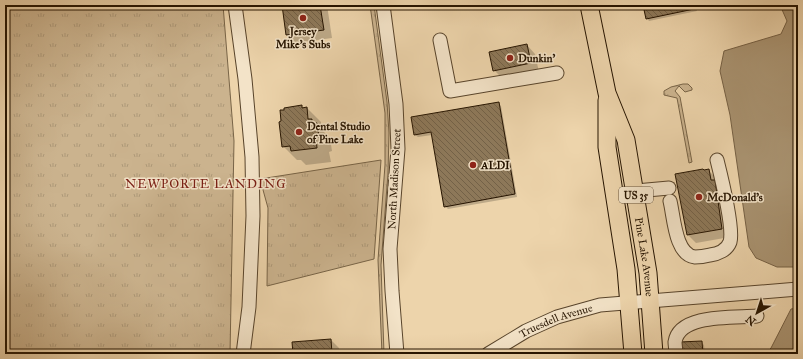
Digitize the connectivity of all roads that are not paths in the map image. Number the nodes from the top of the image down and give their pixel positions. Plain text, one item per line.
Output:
1 (235, 5) edge
2 (383, 5) edge
3 (589, 5) edge
4 (440, 40) dead end
5 (557, 73) dead end
6 (607, 94) junction
7 (717, 160) dead end
8 (636, 191) junction
9 (798, 289) edge
10 (650, 300) junction
11 (628, 302) junction
12 (757, 316) dead end
13 (243, 354) edge
14 (397, 354) edge
15 (488, 354) edge
16 (633, 354) edge
17 (654, 354) edge
18 (676, 354) edge

1 - 13 street
2 - 14 street, North Madison Street
3 - 6 main road, Pine Lake Avenue / US 35
4 - 5 street
6 - 8 main road, Pine Lake Avenue / US 35
6 - 11 main road, Pine Lake Avenue / US 35
7 - 8 street
8 - 10 main road, Pine Lake Avenue / US 35
9 - 10 street, Truesdell Avenue
10 - 11 street, Truesdell Avenue
10 - 17 main road, Pine Lake Avenue / US 35
11 - 15 street, Truesdell Avenue
11 - 16 main road, Pine Lake Avenue / US 35
12 - 18 street

